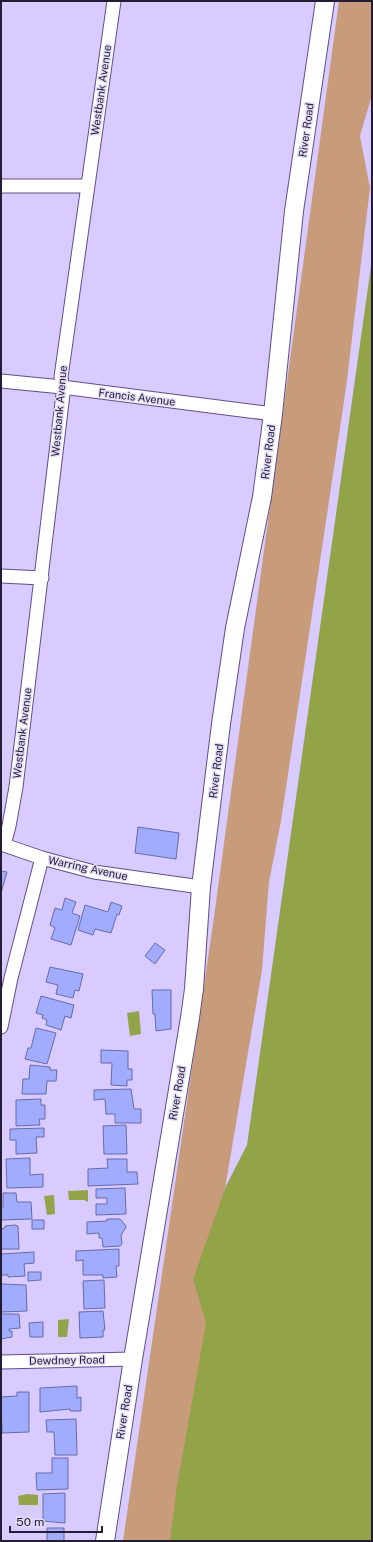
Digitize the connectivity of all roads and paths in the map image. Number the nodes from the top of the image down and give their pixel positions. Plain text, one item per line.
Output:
1 (114, 1) edge
2 (325, 1) edge
3 (1, 186) edge
4 (87, 186) junction
5 (1, 381) edge
6 (62, 387) junction
7 (273, 414) junction
8 (1, 576) edge
9 (42, 578) junction
10 (2, 844) edge
11 (42, 858) junction
12 (201, 887) junction
13 (6, 978) edge
14 (1, 1027) edge
15 (132, 1359) junction
16 (1, 1362) edge
17 (105, 1541) edge

1 - 4 street, Westbank Avenue
2 - 7 street, River Road
3 - 4 street
4 - 6 street, Westbank Avenue
5 - 6 street, Francis Avenue
6 - 7 street, Francis Avenue
6 - 9 street, Westbank Avenue
7 - 12 street, River Road
8 - 9 street
9 - 10 street, Westbank Avenue
10 - 11 street, Warring Avenue
11 - 12 street, Warring Avenue
11 - 13 street
12 - 15 street, River Road
13 - 14 street
15 - 16 street, Dewdney Road
15 - 17 street, River Road

